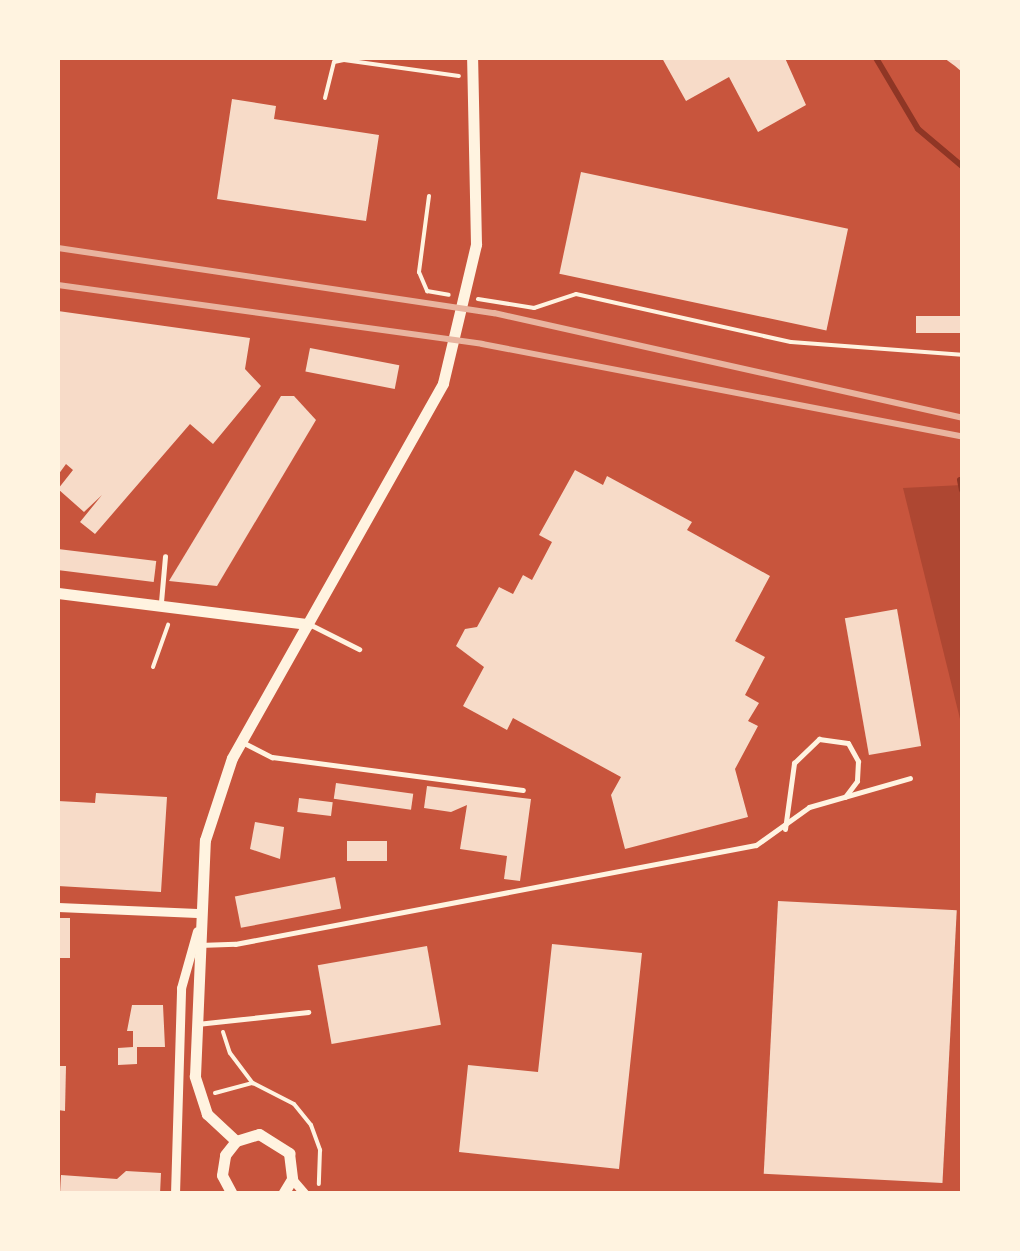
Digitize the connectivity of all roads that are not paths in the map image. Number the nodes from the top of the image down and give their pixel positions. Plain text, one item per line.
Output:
1 (472, 58) edge
2 (165, 556) dead end
3 (58, 593) edge
4 (166, 605) junction
5 (308, 624) junction
6 (359, 649) dead end
7 (242, 742) junction
8 (910, 778) dead end
9 (523, 790) dead end
10 (844, 800) junction
11 (785, 830) junction
12 (58, 907) edge
13 (197, 913) junction
14 (197, 931) junction
15 (196, 945) junction
16 (308, 1012) dead end
17 (194, 1024) junction
18 (236, 1141) junction
19 (292, 1179) junction
20 (175, 1194) edge
21 (232, 1194) edge
22 (283, 1194) edge
23 (305, 1194) edge

1 - 5 street
2 - 4 lane
3 - 4 street
4 - 5 street
5 - 6 lane
5 - 7 street
7 - 9 lane
7 - 13 street
8 - 10 lane
10 - 11 lane
10 - 11 lane
11 - 15 lane
12 - 13 street
13 - 14 street
14 - 15 street
14 - 20 street
15 - 17 street
16 - 17 lane
17 - 18 street
18 - 19 street
18 - 21 street
19 - 22 street
19 - 23 street

